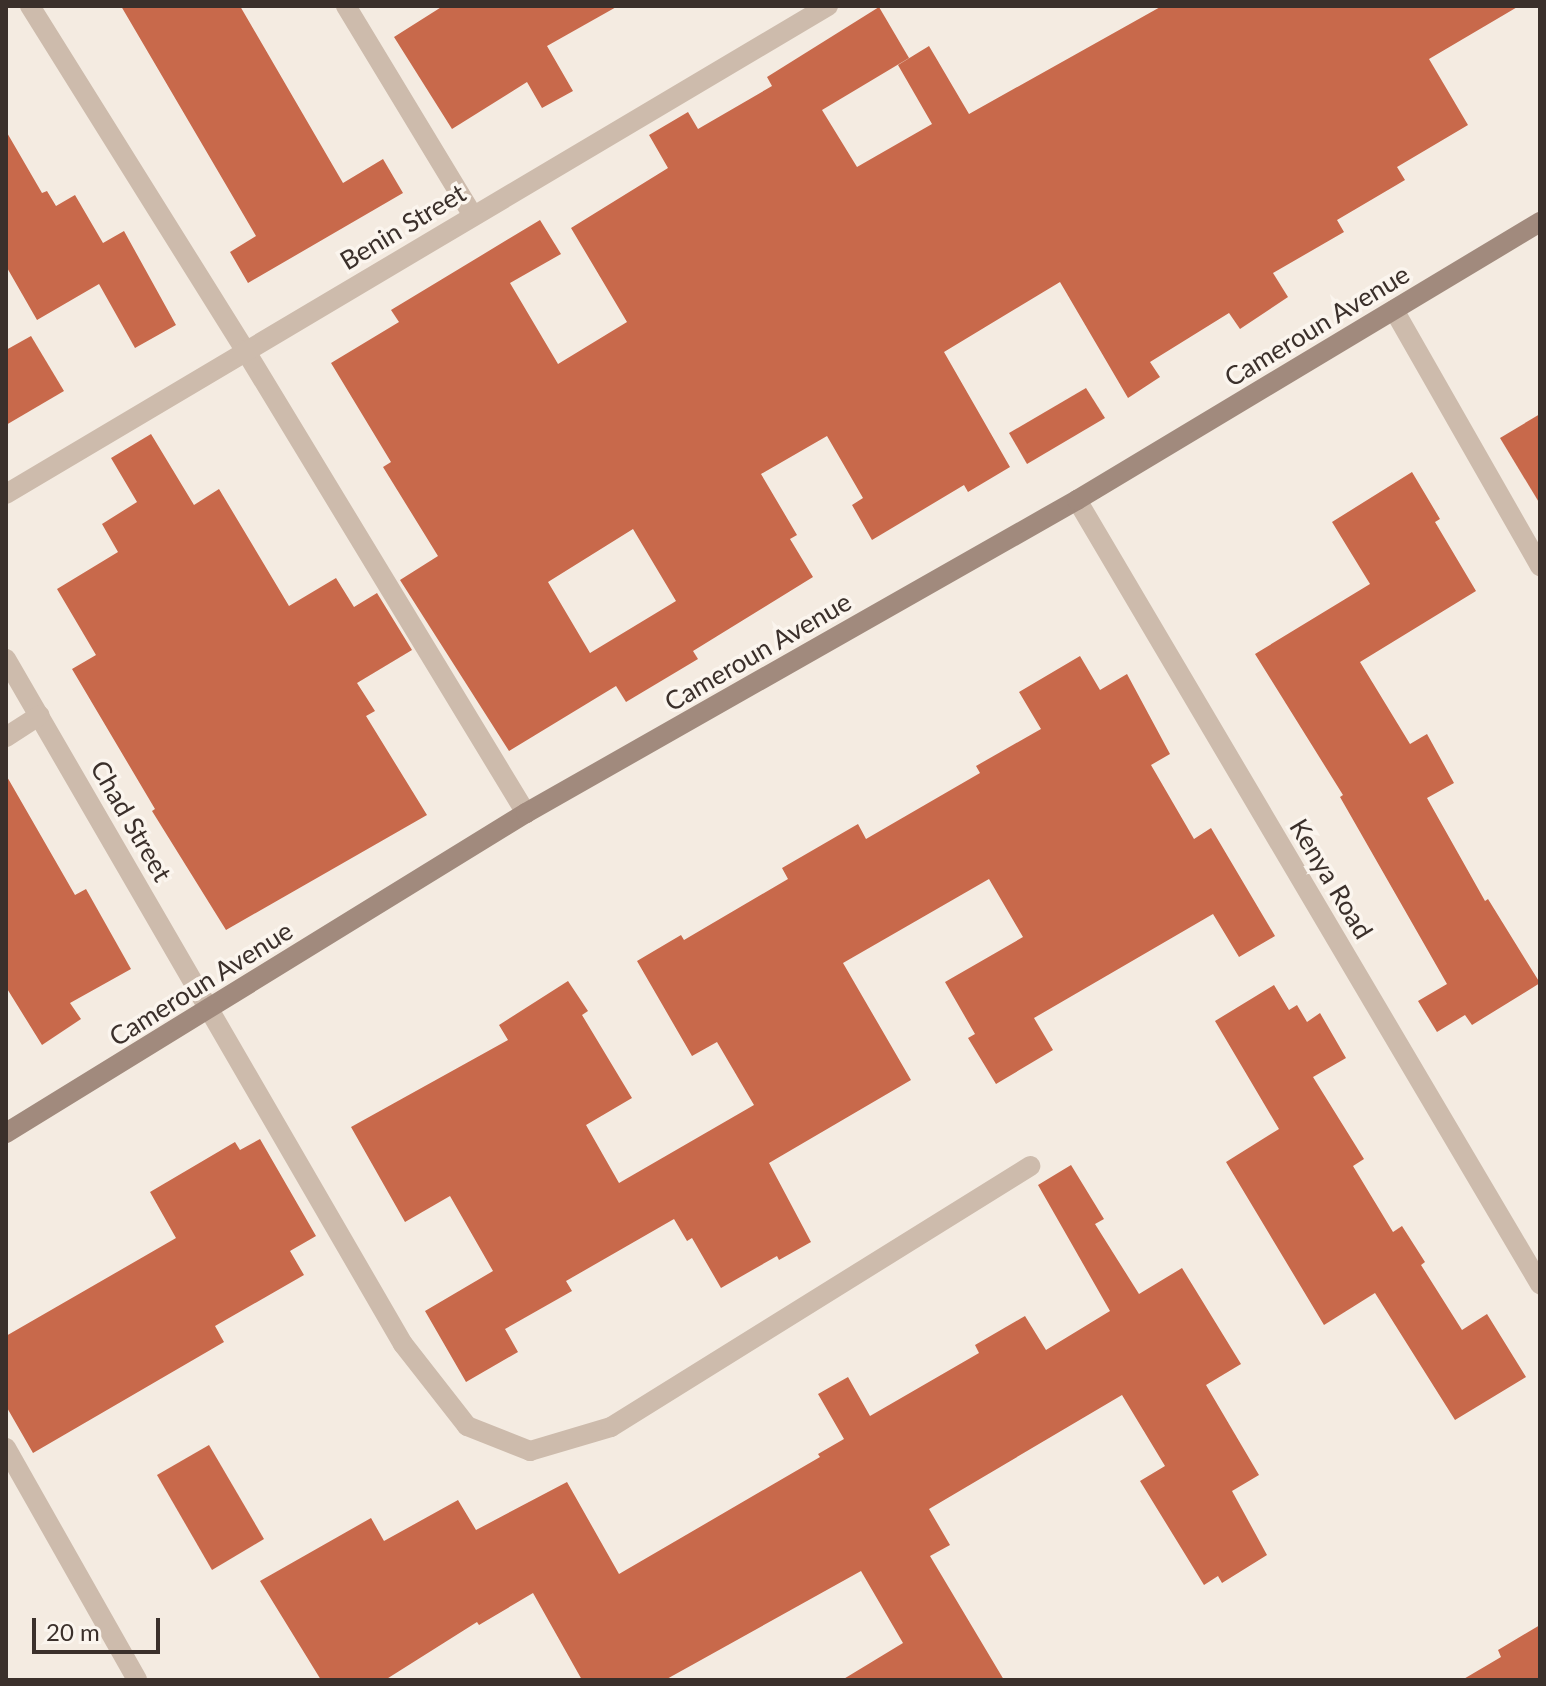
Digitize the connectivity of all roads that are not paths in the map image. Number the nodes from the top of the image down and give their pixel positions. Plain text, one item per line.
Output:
1 (30, 6) edge
2 (346, 6) edge
3 (828, 6) edge
4 (473, 216) junction
5 (1540, 222) edge
6 (1394, 310) junction
7 (245, 350) junction
8 (6, 494) edge
9 (1077, 500) junction
10 (1540, 566) edge
11 (6, 659) edge
12 (40, 715) junction
13 (6, 737) edge
14 (526, 813) junction
15 (211, 1009) junction
16 (6, 1133) edge
17 (1031, 1166) dead end
18 (1534, 1259) edge
19 (1540, 1284) edge
20 (6, 1448) edge
21 (137, 1680) edge

1 - 7 street
2 - 4 street
3 - 4 street, Benin Street
4 - 7 street, Benin Street
5 - 6 street, Cameroun Avenue
6 - 9 street, Cameroun Avenue
6 - 10 street
7 - 8 street, Benin Street
7 - 14 street
9 - 14 street, Cameroun Avenue
9 - 18 street, Kenya Road
11 - 12 street, Chad Street
12 - 13 street
12 - 15 street, Chad Street
14 - 15 street, Cameroun Avenue
15 - 16 street, Cameroun Avenue
15 - 17 street, Chad Street
18 - 19 street, Kenya Road
20 - 21 street

